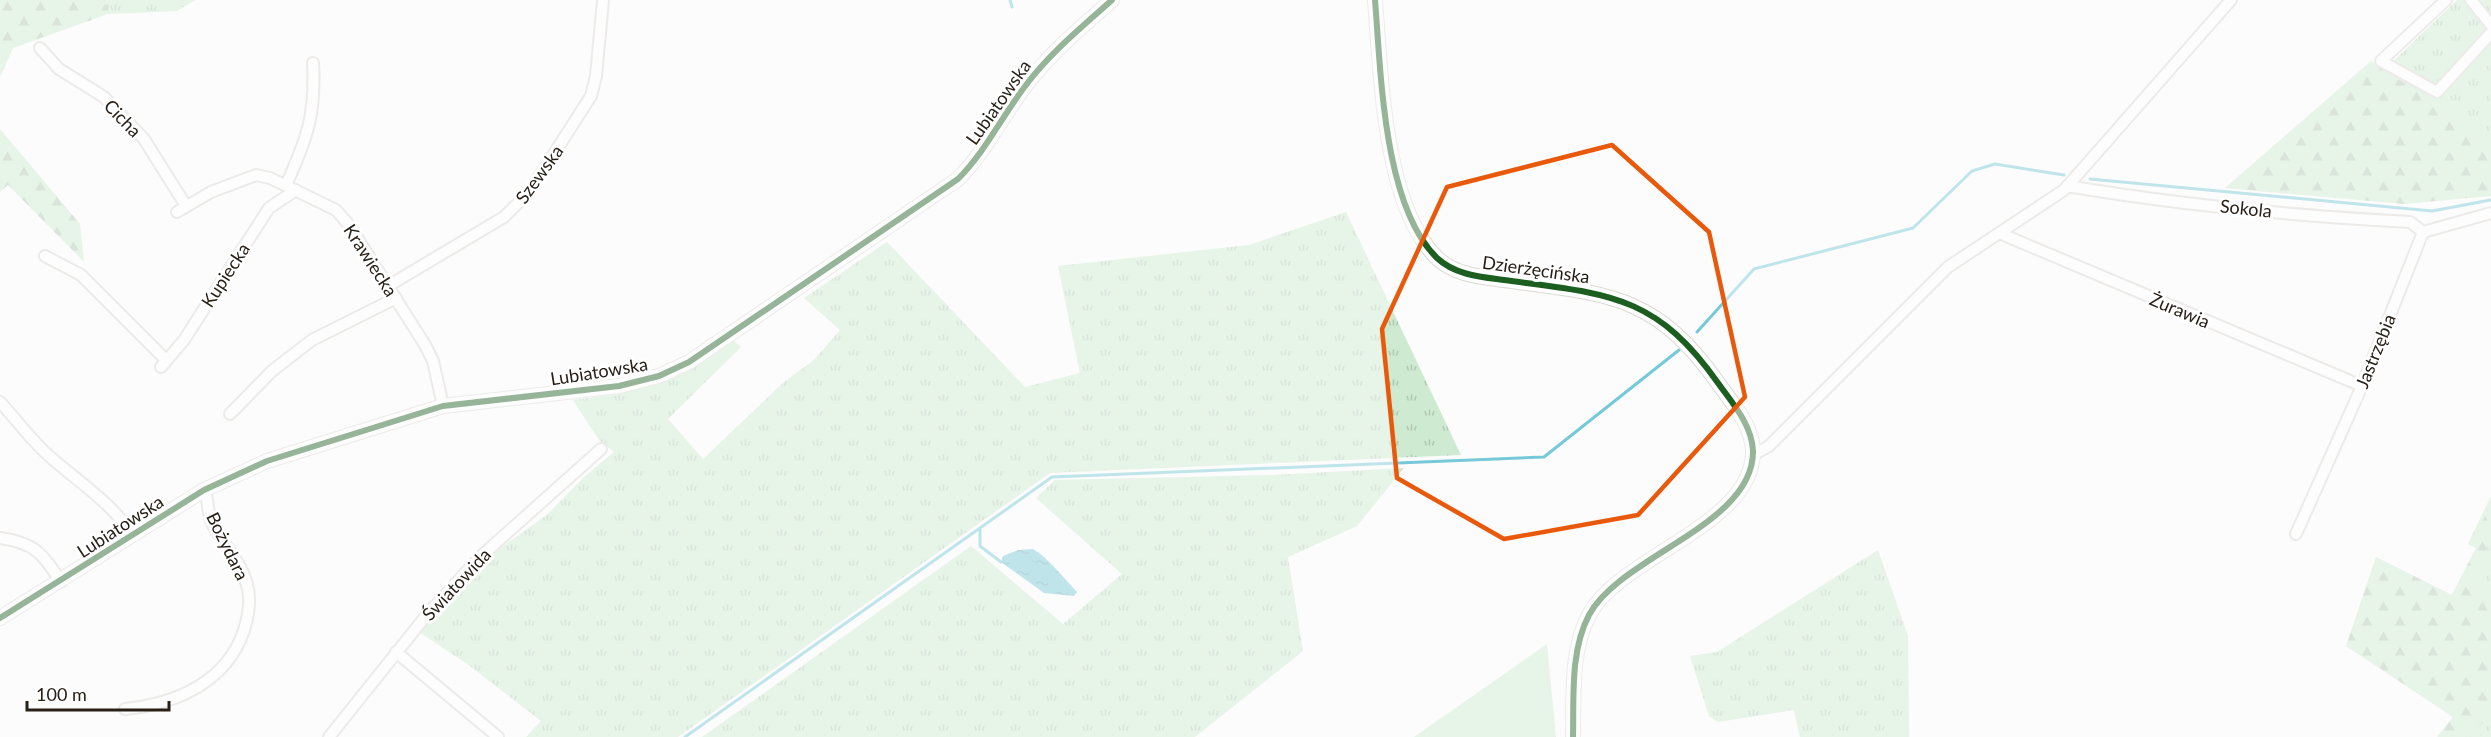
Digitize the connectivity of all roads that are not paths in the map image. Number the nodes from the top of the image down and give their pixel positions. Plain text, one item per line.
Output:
1 (603, 0) edge
2 (1112, 0) edge
3 (1375, 0) edge
4 (2231, 0) edge
5 (2446, 0) edge
6 (2471, 0) edge
7 (2491, 25) edge
8 (2491, 33) edge
9 (40, 48) dead end
10 (313, 63) dead end
11 (2067, 186) junction
12 (291, 187) junction
13 (182, 209) joint
14 (2491, 213) edge
15 (2423, 232) junction
16 (1999, 233) junction
17 (45, 256) dead end
18 (388, 286) junction
19 (396, 298) junction
20 (2362, 386) junction
21 (0, 402) edge
22 (443, 406) junction
23 (231, 414) dead end
24 (601, 449) dead end
25 (1753, 455) junction
26 (204, 490) junction
27 (2296, 534) dead end
28 (133, 535) junction
29 (0, 538) edge
30 (61, 582) junction
31 (0, 618) edge
32 (396, 652) junction
33 (125, 709) dead end
34 (329, 737) edge
35 (498, 737) edge
36 (1573, 737) edge

1 - 18 street, Szewska
2 - 22 street, Lubiatowska
3 - 25 street, Dzierżęcińska
4 - 11 street
5 - 8 street
6 - 7 street
9 - 13 street, Cicha
10 - 12 street
11 - 15 street, Sokola
11 - 16 street
12 - 13 street, Krawiecka
12 - 17 street, Kupiecka
12 - 18 street, Krawiecka
14 - 15 street
15 - 20 street, Jastrzębia
16 - 20 street, Żurawia
16 - 25 street
18 - 19 street, Krawiecka
19 - 22 street, Krawiecka
19 - 23 street
20 - 27 street, Jastrzębia
21 - 28 street
22 - 26 street, Lubiatowska
24 - 32 street, Światowida
25 - 36 street
26 - 28 street, Lubiatowska
26 - 33 street, Bożydara
28 - 30 street, Lubiatowska
29 - 30 street
30 - 31 street, Lubiatowska
32 - 34 street, Światowida
32 - 35 street

